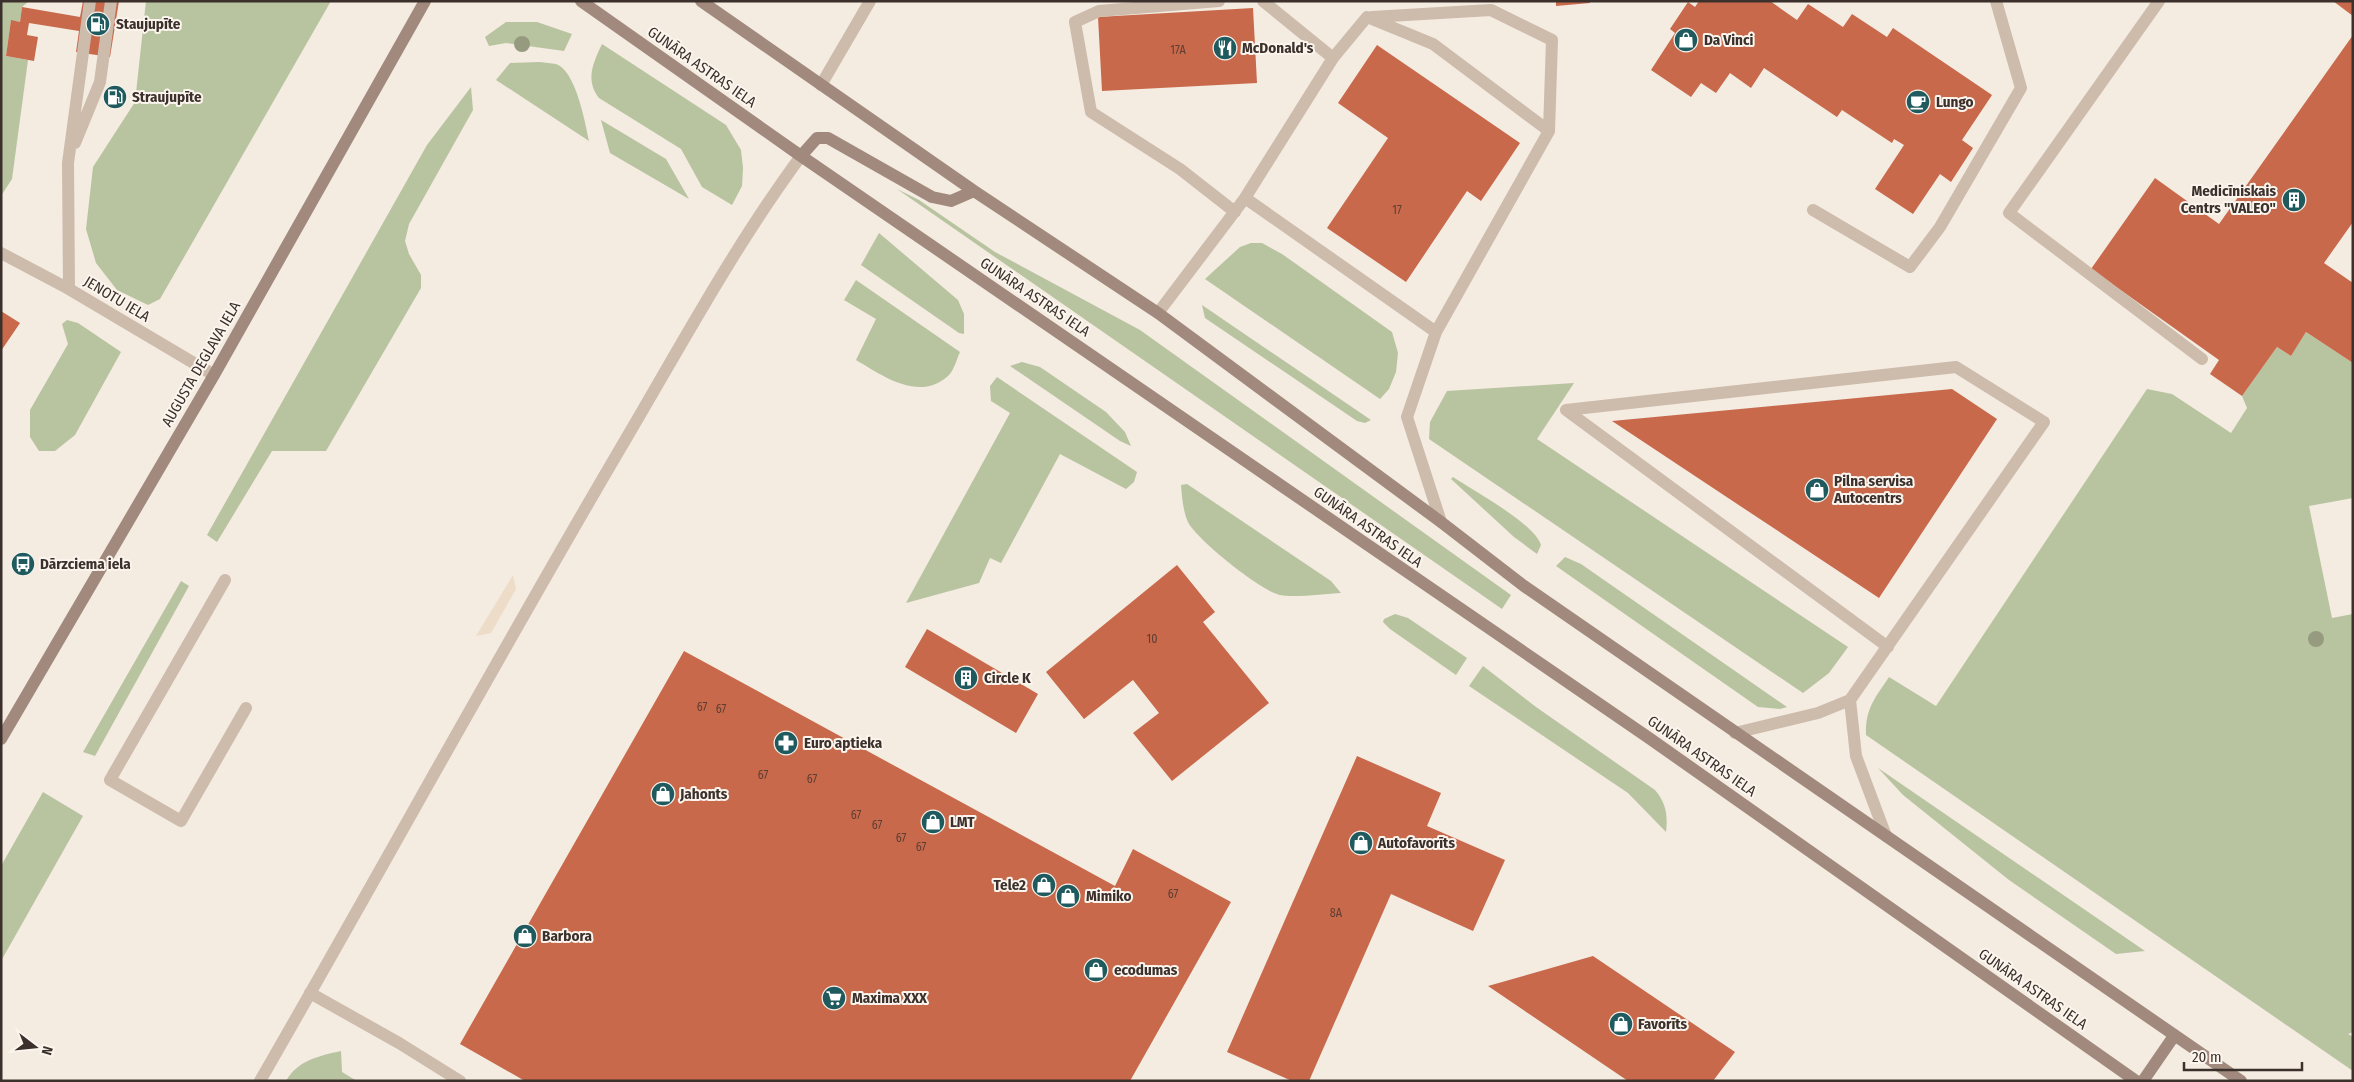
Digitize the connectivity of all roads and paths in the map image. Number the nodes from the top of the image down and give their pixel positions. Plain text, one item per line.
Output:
1 (90, 1) edge
2 (111, 1) edge
3 (425, 1) edge
4 (581, 1) edge
5 (701, 1) edge
6 (870, 1) edge
7 (1218, 1) edge
8 (1263, 1) edge
9 (1996, 1) edge
10 (2159, 1) edge
11 (1367, 17) junction
12 (1333, 58) junction
13 (821, 85) junction
14 (1549, 131) junction
15 (801, 156) junction
16 (68, 163) junction
17 (974, 191) junction
18 (1245, 198) junction
19 (1813, 210) dead end
20 (1235, 212) junction
21 (1, 253) edge
22 (69, 289) junction
23 (1158, 312) junction
24 (1436, 332) junction
25 (2202, 359) dead end
26 (214, 375) junction
27 (1440, 522) junction
28 (224, 580) dead end
29 (1888, 647) junction
30 (1850, 700) junction
31 (246, 708) dead end
32 (1735, 733) junction
33 (1, 739) edge
34 (1886, 836) junction
35 (310, 993) junction
36 (2174, 1036) junction
37 (260, 1081) edge
38 (460, 1081) edge
39 (2136, 1081) edge
40 (2143, 1081) edge
41 (2241, 1081) edge

1 - 16 street
2 - 16 street
3 - 26 main road, AUGUSTA DEGLAVA IELA
4 - 15 main road, GUNĀRA ASTRAS IELA
5 - 13 main road
6 - 13 street
7 - 20 street
8 - 12 street
9 - 19 street
10 - 25 street
11 - 12 street
11 - 14 street
11 - 14 street
12 - 18 street
13 - 17 main road
14 - 24 street
15 - 17 main road
15 - 35 street
15 - 39 main road, GUNĀRA ASTRAS IELA
16 - 22 street
17 - 23 main road
18 - 20 street
18 - 24 street
20 - 23 street
21 - 22 street, JENOTU IELA
22 - 26 street, JENOTU IELA
23 - 27 main road
24 - 27 street
26 - 33 main road, AUGUSTA DEGLAVA IELA
27 - 32 main road
28 - 31 street
29 - 29 street
29 - 30 street
30 - 32 street
30 - 34 street
32 - 34 main road
34 - 36 main road
35 - 37 street
35 - 38 street
36 - 40 main road
36 - 41 main road

